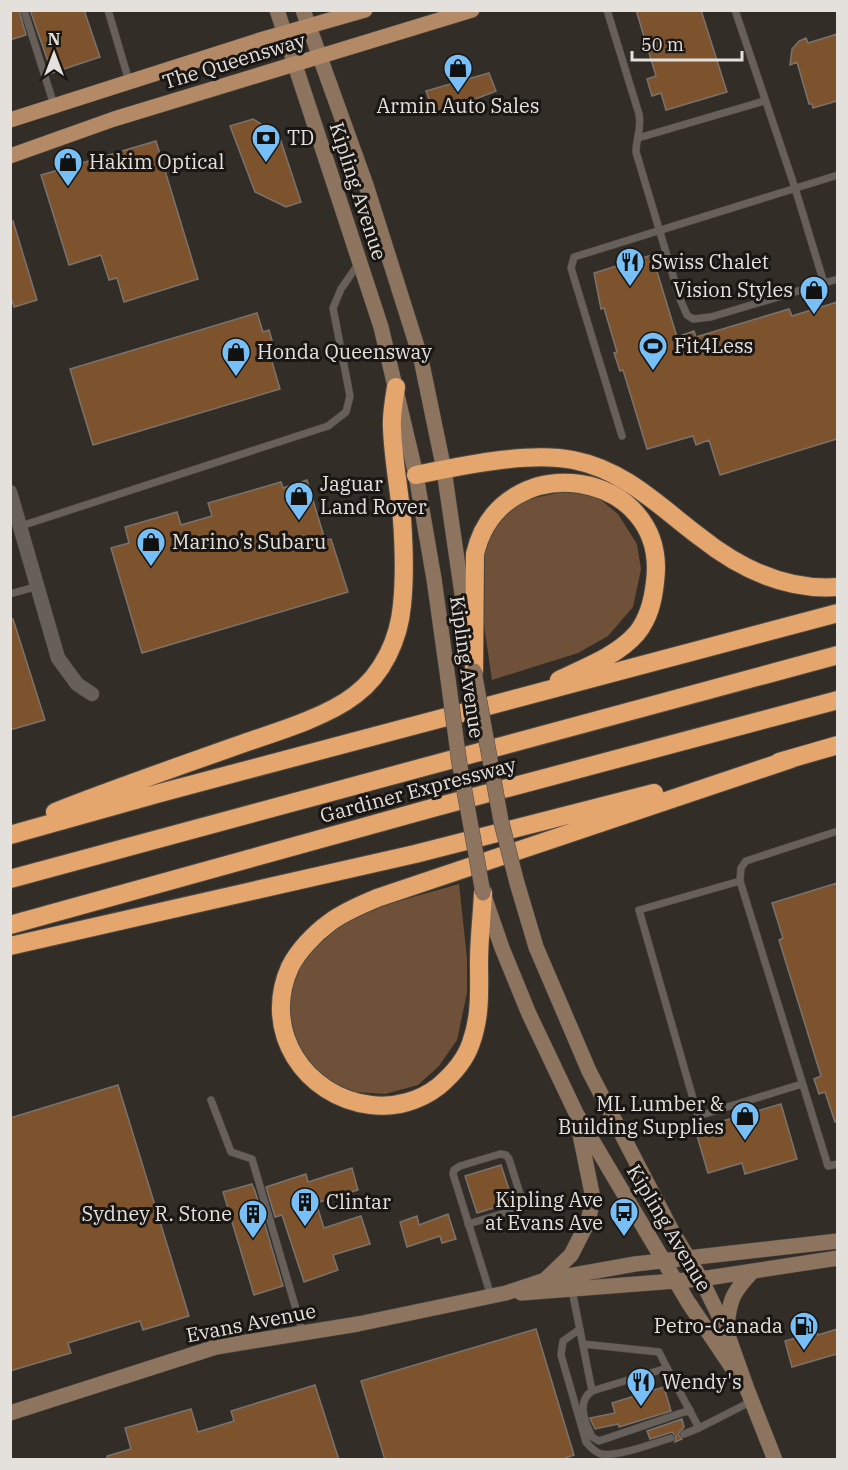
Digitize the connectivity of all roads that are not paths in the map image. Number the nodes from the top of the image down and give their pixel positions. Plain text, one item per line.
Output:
1 (24, 10) edge
2 (108, 10) edge
3 (277, 10) edge
4 (303, 10) edge
5 (365, 10) edge
6 (472, 10) edge
7 (608, 10) edge
8 (735, 10) edge
9 (309, 27) junction
10 (285, 33) junction
11 (320, 57) junction
12 (294, 64) junction
13 (129, 81) junction
14 (764, 101) junction
15 (54, 105) junction
16 (10, 120) edge
17 (638, 138) junction
18 (10, 156) edge
19 (837, 175) edge
20 (795, 188) junction
21 (659, 229) junction
22 (360, 261) junction
23 (837, 279) edge
24 (824, 284) junction
25 (396, 387) junction
26 (622, 436) dead end
27 (444, 470) junction
28 (416, 475) junction
29 (10, 492) edge
30 (21, 526) junction
31 (38, 586) junction
32 (837, 588) edge
33 (10, 594) edge
34 (837, 613) edge
35 (837, 655) edge
36 (474, 671) junction
37 (92, 694) dead end
38 (520, 699) junction
39 (837, 700) edge
40 (837, 745) edge
41 (791, 759) junction
42 (10, 830) edge
43 (837, 831) edge
44 (10, 835) edge
45 (10, 879) edge
46 (740, 880) junction
47 (483, 893) junction
48 (10, 925) edge
49 (10, 946) edge
50 (802, 1084) junction
51 (211, 1100) dead end
52 (576, 1113) junction
53 (837, 1164) edge
54 (468, 1224) junction
55 (837, 1241) edge
56 (688, 1257) junction
57 (837, 1258) edge
58 (663, 1260) junction
59 (752, 1272) junction
60 (701, 1279) junction
61 (545, 1280) junction
62 (676, 1282) junction
63 (572, 1290) junction
64 (498, 1295) junction
65 (580, 1329) junction
66 (726, 1330) junction
67 (303, 1333) junction
68 (583, 1344) junction
69 (667, 1368) junction
70 (592, 1391) junction
71 (750, 1395) junction
72 (690, 1410) junction
73 (10, 1413) edge
74 (699, 1428) junction
75 (684, 1434) dead end
76 (671, 1438) dead end
77 (775, 1460) edge

1 - 15 lane
2 - 13 lane
3 - 10 main road, Kipling Avenue
4 - 9 main road, Kipling Avenue
5 - 9 main road, The Queensway
6 - 11 main road, The Queensway
7 - 17 lane
8 - 14 lane
9 - 10 main road, The Queensway
9 - 11 main road, Kipling Avenue
10 - 12 main road, Kipling Avenue
10 - 13 main road, The Queensway
11 - 12 main road, The Queensway
11 - 27 main road, Kipling Avenue
12 - 18 main road, The Queensway
12 - 22 main road, Kipling Avenue
13 - 15 main road, The Queensway
14 - 17 lane
14 - 20 lane
15 - 16 main road, The Queensway
17 - 21 lane
19 - 20 lane
20 - 21 lane
20 - 24 lane
21 - 24 lane
21 - 26 lane
22 - 25 main road, Kipling Avenue
22 - 30 lane
23 - 24 lane
25 - 28 main road, Kipling Avenue
25 - 42 highway
27 - 28 highway
27 - 32 highway
27 - 36 main road, Kipling Avenue
28 - 47 main road, Kipling Avenue, bridge
29 - 30 street
30 - 31 street
31 - 33 lane
31 - 37 street
34 - 38 highway
35 - 45 highway, Gardiner Expressway
36 - 38 highway
36 - 56 main road, Kipling Avenue, bridge
38 - 44 highway
39 - 48 highway, Gardiner Expressway
40 - 41 highway
41 - 47 highway
41 - 49 highway
43 - 46 lane
46 - 50 lane
46 - 50 lane
47 - 52 main road, Kipling Avenue
50 - 53 lane
51 - 67 lane
52 - 58 main road, Kipling Avenue
52 - 61 main road
54 - 54 lane
54 - 64 lane
55 - 56 main road, Evans Avenue
56 - 58 main road, Evans Avenue
56 - 60 main road, Kipling Avenue
57 - 59 main road, Evans Avenue
58 - 61 main road, Evans Avenue
58 - 62 main road, Kipling Avenue
59 - 60 main road, Evans Avenue
59 - 66 main road
60 - 62 main road, Evans Avenue
60 - 66 main road, Kipling Avenue
61 - 64 main road, Evans Avenue
62 - 63 main road, Evans Avenue
62 - 71 main road, Kipling Avenue
63 - 64 main road, Evans Avenue
63 - 65 lane
64 - 67 main road, Evans Avenue
65 - 68 lane
65 - 76 lane
66 - 71 main road, Kipling Avenue
67 - 73 main road, Evans Avenue
68 - 69 lane
68 - 70 lane
69 - 70 lane
69 - 72 lane
70 - 72 lane
71 - 74 lane
71 - 77 main road, Kipling Avenue
72 - 74 lane
74 - 75 lane

